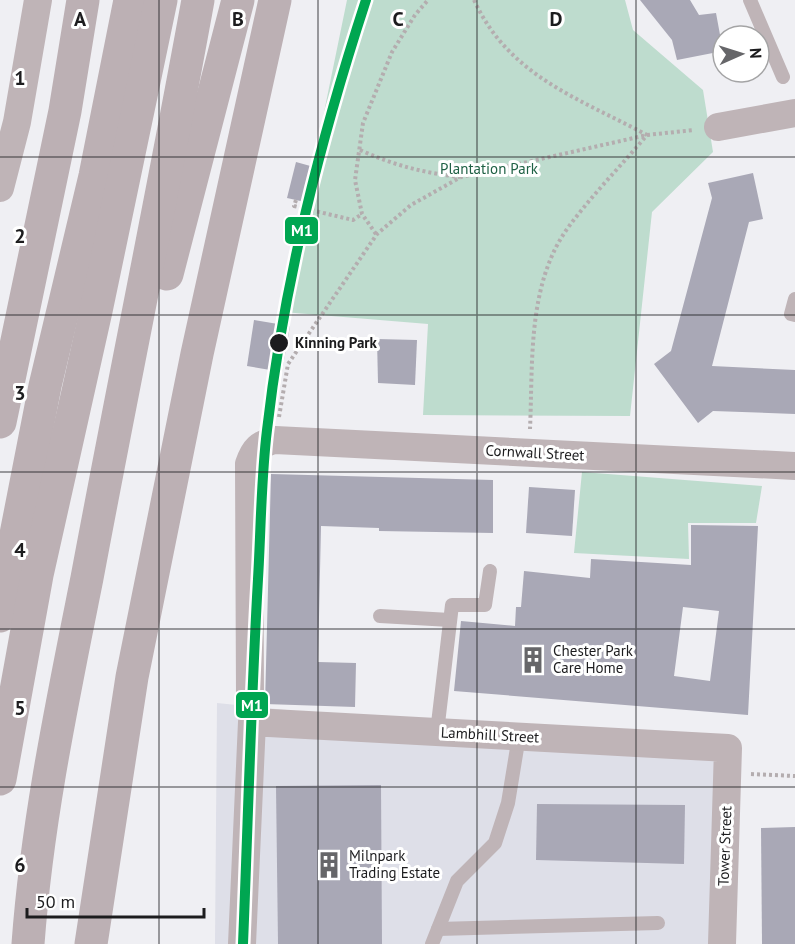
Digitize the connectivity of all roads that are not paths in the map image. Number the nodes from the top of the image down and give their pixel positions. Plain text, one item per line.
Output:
1 (38, 0) edge
2 (83, 0) edge
3 (130, 0) edge
4 (161, 0) edge
5 (198, 0) edge
6 (212, 0) edge
7 (238, 0) edge
8 (275, 0) edge
9 (299, 0) edge
10 (750, 0) edge
11 (783, 77) dead end
12 (795, 113) edge
13 (718, 127) road end
14 (0, 189) edge
15 (164, 189) junction
16 (795, 299) edge
17 (206, 310) junction
18 (795, 315) edge
19 (0, 422) edge
20 (795, 466) edge
21 (92, 548) junction
22 (489, 571) dead end
23 (0, 616) edge
24 (380, 616) dead end
25 (450, 620) junction
26 (251, 709) junction
27 (437, 732) junction
28 (519, 736) junction
29 (728, 760) joint
30 (0, 779) edge
31 (658, 922) dead end
32 (438, 928) junction
33 (28, 944) edge
34 (91, 944) edge
35 (242, 944) edge
36 (432, 944) edge
37 (722, 944) edge

1 - 14 street
2 - 19 highway
3 - 23 highway
4 - 30 highway
5 - 15 highway
6 - 15 highway
7 - 21 highway
8 - 17 highway
9 - 17 highway
10 - 11 lane
12 - 13 street
15 - 21 highway
16 - 18 lane
17 - 34 highway
20 - 26 street, Cornwall Street
21 - 33 highway
22 - 25 lane
24 - 25 lane
25 - 27 lane
26 - 27 street, Lambhill Street
26 - 35 street
27 - 28 street, Lambhill Street
28 - 29 street, Lambhill Street
28 - 32 lane
29 - 37 street, Tower Street
31 - 32 lane
32 - 36 lane

